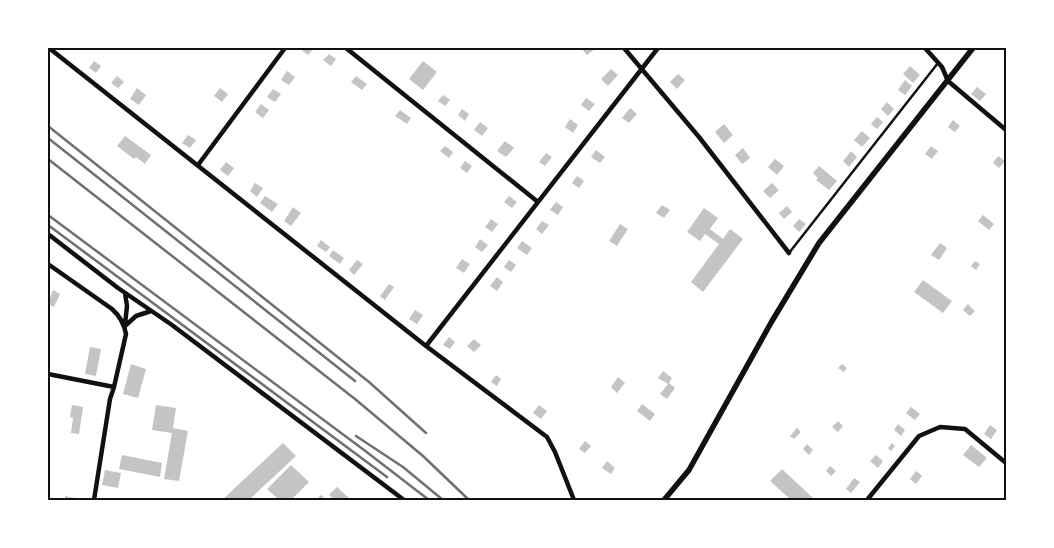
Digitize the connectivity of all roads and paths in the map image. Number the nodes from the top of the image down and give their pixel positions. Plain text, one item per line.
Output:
1 (49, 48) edge
2 (285, 48) edge
3 (346, 48) edge
4 (624, 48) edge
5 (658, 48) edge
6 (925, 48) edge
7 (973, 48) edge
8 (938, 63) junction
9 (642, 70) junction
10 (948, 81) junction
11 (1006, 130) edge
12 (198, 165) junction
13 (538, 202) junction
14 (48, 234) edge
15 (789, 253) joint
16 (48, 264) edge
17 (125, 293) junction
18 (151, 311) junction
19 (125, 326) junction
20 (426, 346) junction
21 (48, 374) edge
22 (114, 387) junction
23 (1006, 463) edge
24 (94, 500) edge
25 (404, 500) edge
26 (574, 500) edge
27 (664, 500) edge
28 (867, 500) edge

1 - 12 street
2 - 12 street
3 - 13 street
4 - 9 street
5 - 9 street
6 - 8 street
7 - 10 street
8 - 10 street
8 - 15 lane
9 - 13 street
9 - 15 street
10 - 11 street
10 - 27 street
12 - 20 street
13 - 20 street
14 - 17 street
16 - 19 street
17 - 18 street
17 - 19 street
18 - 19 street
18 - 25 street
19 - 22 street
20 - 26 street
21 - 22 street
22 - 24 street
23 - 28 street

